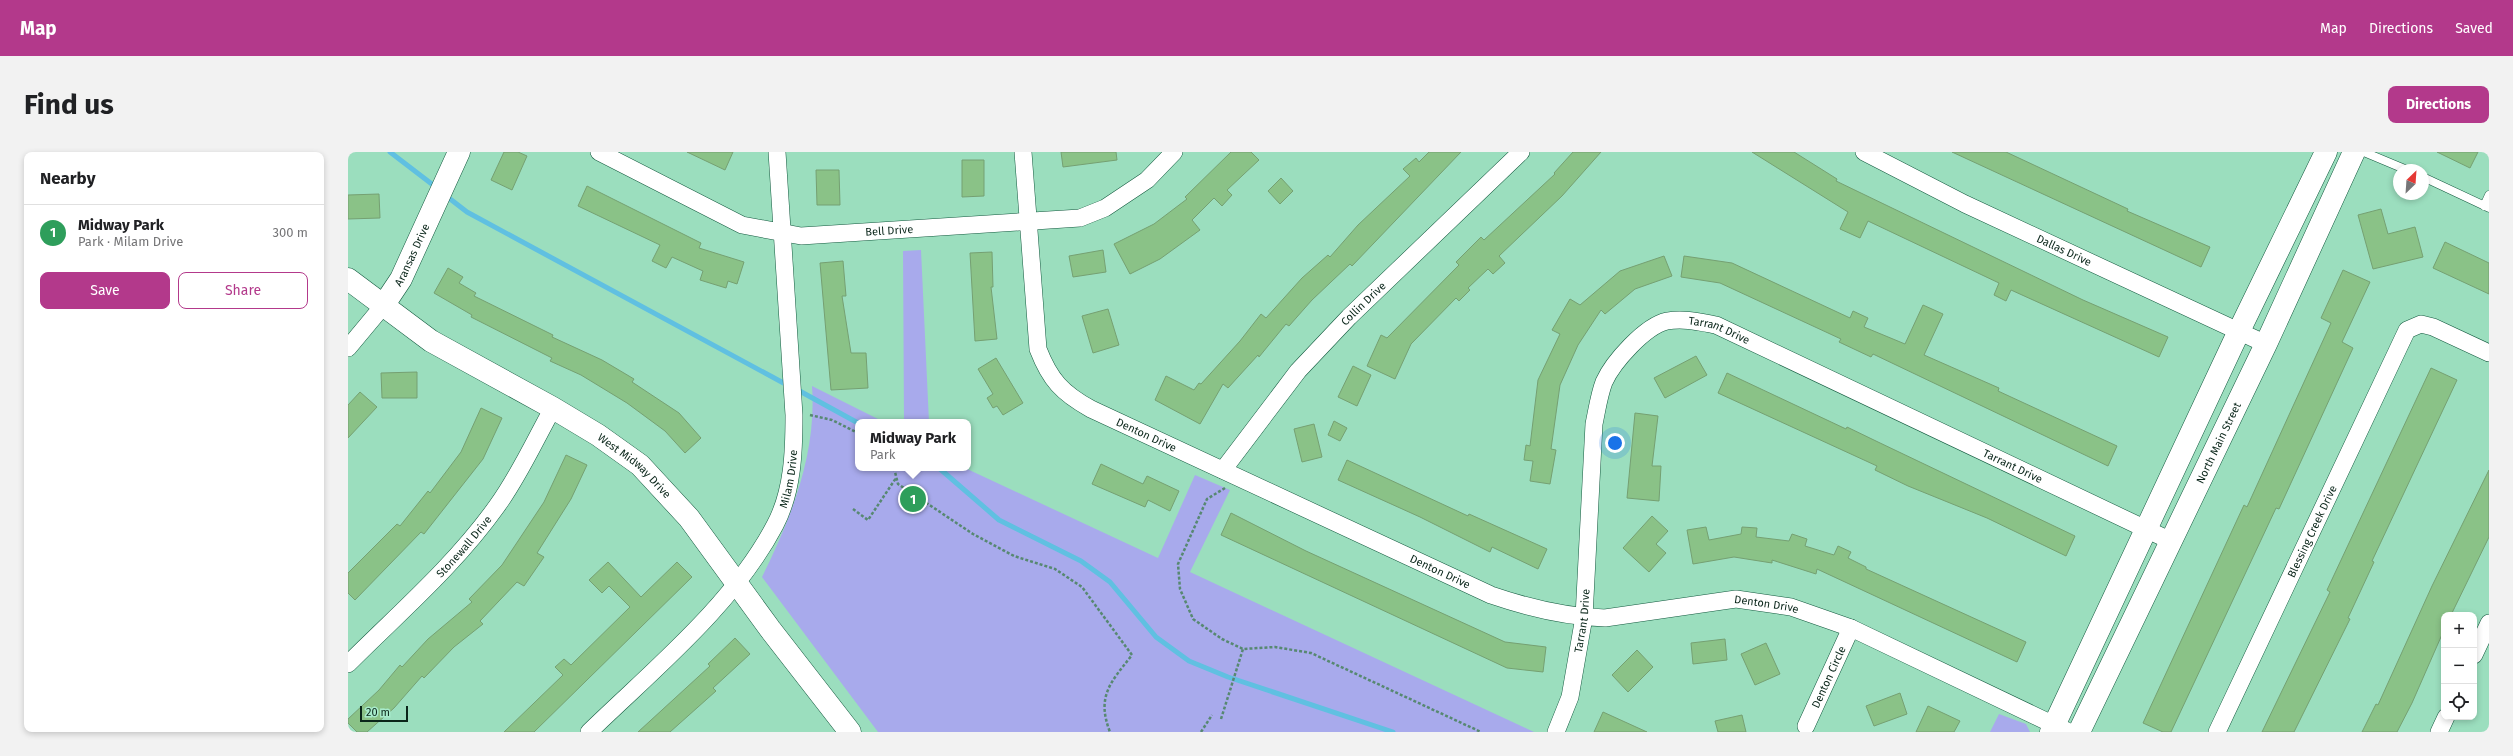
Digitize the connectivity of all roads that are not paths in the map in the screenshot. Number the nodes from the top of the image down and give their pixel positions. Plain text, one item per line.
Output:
1 (459, 152) edge
2 (600, 152) edge
3 (777, 152) edge
4 (1023, 152) edge
5 (1174, 152) edge
6 (1521, 152) edge
7 (1864, 152) edge
8 (2326, 152) edge
9 (2354, 152) edge
10 (2364, 152) edge
11 (2393, 164) edge
12 (2429, 180) edge
13 (2489, 195) edge
14 (2487, 207) edge
15 (1028, 222) junction
16 (782, 233) junction
17 (348, 279) edge
18 (383, 306) junction
19 (2239, 331) junction
20 (2266, 344) junction
21 (348, 348) edge
22 (2489, 353) edge
23 (553, 408) junction
24 (1229, 473) junction
25 (2147, 528) junction
26 (2171, 540) junction
27 (738, 584) junction
28 (1584, 617) junction
29 (2489, 623) edge
30 (1851, 628) junction
31 (2477, 649) edge
32 (348, 664) edge
33 (2445, 720) edge
34 (1806, 726) dead end
35 (2058, 730) edge
36 (590, 732) edge
37 (850, 732) edge
38 (1556, 732) edge
39 (2079, 732) edge
40 (2217, 732) edge
41 (2439, 732) edge

1 - 18 main road, Aransas Drive
2 - 16 street, Bell Drive
3 - 16 street, Milam Drive
4 - 15 street, Denton Drive
5 - 15 street, Bell Drive
6 - 24 street, Collin Drive
7 - 19 street, Dallas Drive
8 - 19 main road
9 - 20 main road, North Main Street
10 - 11 lane
12 - 14 lane
13 - 14 lane
15 - 16 street, Bell Drive
15 - 24 street, Denton Drive
16 - 27 street, Milam Drive
17 - 18 main road, West Midway Drive
18 - 21 street, Aransas Drive
18 - 23 main road, West Midway Drive
19 - 20 street, Dallas Drive
19 - 25 main road
20 - 26 main road, North Main Street
22 - 40 street, Blessing Creek Drive
23 - 27 main road, West Midway Drive
23 - 32 street, Stonewall Drive
24 - 28 street, Denton Drive
25 - 26 street, Tarrant Drive
25 - 28 street, Tarrant Drive
25 - 35 main road
26 - 39 main road, North Main Street
27 - 36 street, Milam Drive
27 - 37 main road, West Midway Drive
28 - 30 street, Denton Drive
28 - 38 street, Tarrant Drive
29 - 31 street
30 - 34 street, Denton Circle
30 - 35 street, Denton Drive
33 - 41 street

